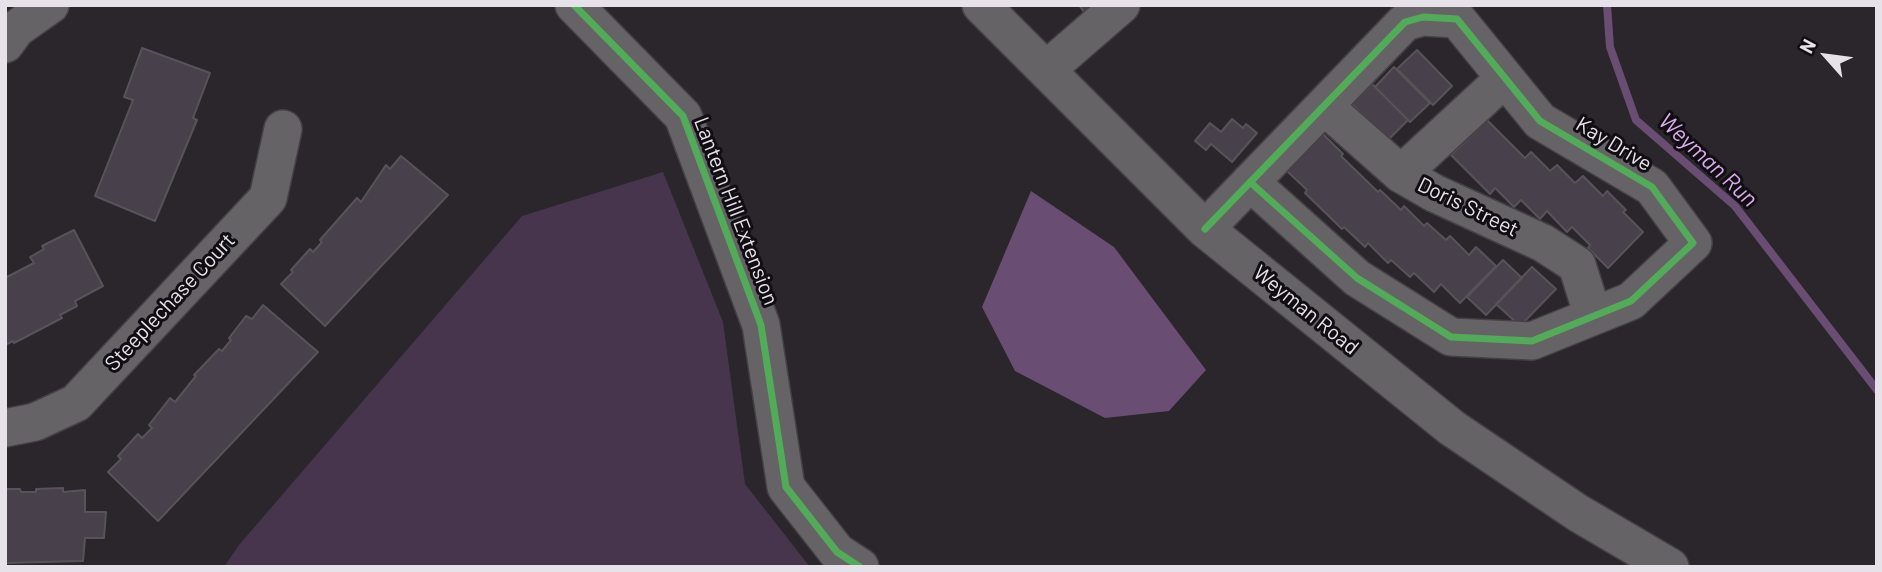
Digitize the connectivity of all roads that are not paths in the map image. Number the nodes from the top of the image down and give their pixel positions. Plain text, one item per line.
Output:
1 (50, 5) edge
2 (574, 5) edge
3 (981, 5) edge
4 (1121, 5) edge
5 (5, 44) edge
6 (1046, 70) junction
7 (1505, 78) junction
8 (1324, 106) junction
9 (283, 129) dead end
10 (1401, 174) junction
11 (1250, 182) junction
12 (1205, 229) junction
13 (1593, 316) junction
14 (5, 428) edge
15 (860, 567) edge
16 (1670, 567) edge

1 - 5 street
2 - 15 street, Lantern Hill Extension
3 - 6 street, Weyman Road
4 - 6 street
6 - 12 street, Weyman Road
7 - 8 street, Kay Drive
7 - 10 street
7 - 13 street, Kay Drive
8 - 10 street, Doris Street
8 - 11 street, Kay Drive
9 - 14 street, Steeplechase Court
10 - 13 street, Doris Street
11 - 12 street, Kay Drive
11 - 13 street, Kay Drive
12 - 16 street, Weyman Road

